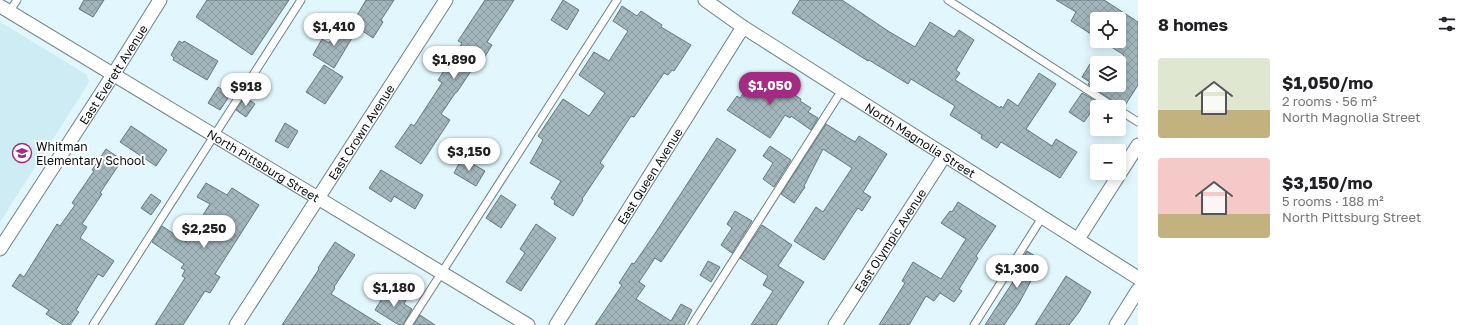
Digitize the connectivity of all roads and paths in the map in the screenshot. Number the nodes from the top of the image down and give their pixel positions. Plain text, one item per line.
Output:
1 (17, 0) edge
2 (160, 0) edge
3 (301, 0) edge
4 (446, 0) edge
5 (617, 0) edge
6 (705, 0) edge
7 (948, 0) edge
8 (5, 9) edge
9 (743, 27) junction
10 (113, 75) junction
11 (842, 90) junction
12 (1103, 100) edge
13 (1126, 114) edge
14 (1138, 122) edge
15 (214, 136) junction
16 (1138, 145) edge
17 (945, 155) junction
18 (317, 198) junction
19 (1043, 216) junction
20 (1078, 239) junction
21 (0, 249) edge
22 (441, 273) junction
23 (1138, 278) edge
24 (1138, 290) edge
25 (93, 325) edge
26 (236, 325) edge
27 (408, 325) edge
28 (528, 325) edge
29 (556, 325) edge
30 (692, 325) edge
31 (835, 325) edge
32 (974, 325) edge
33 (1116, 325) edge

1 - 8 lane
2 - 10 street, East Everett Avenue
3 - 15 lane
4 - 18 street, East Crown Avenue
5 - 22 lane
6 - 9 street, North Magnolia Street
7 - 12 lane
8 - 10 street, North Pittsburg Street
9 - 11 street, North Magnolia Street
9 - 29 street, East Queen Avenue
10 - 15 street, North Pittsburg Street
10 - 21 street, East Everett Avenue
11 - 17 street, North Magnolia Street
11 - 30 lane
13 - 14 lane
15 - 18 street, North Pittsburg Street
15 - 25 lane
16 - 20 street
17 - 19 street, North Magnolia Street
17 - 31 street, East Olympic Avenue
18 - 22 street, North Pittsburg Street
18 - 26 street, East Crown Avenue
19 - 20 street, North Magnolia Street
19 - 32 lane
20 - 23 street, North Magnolia Street
22 - 27 lane
22 - 28 street, North Pittsburg Street
24 - 33 street

